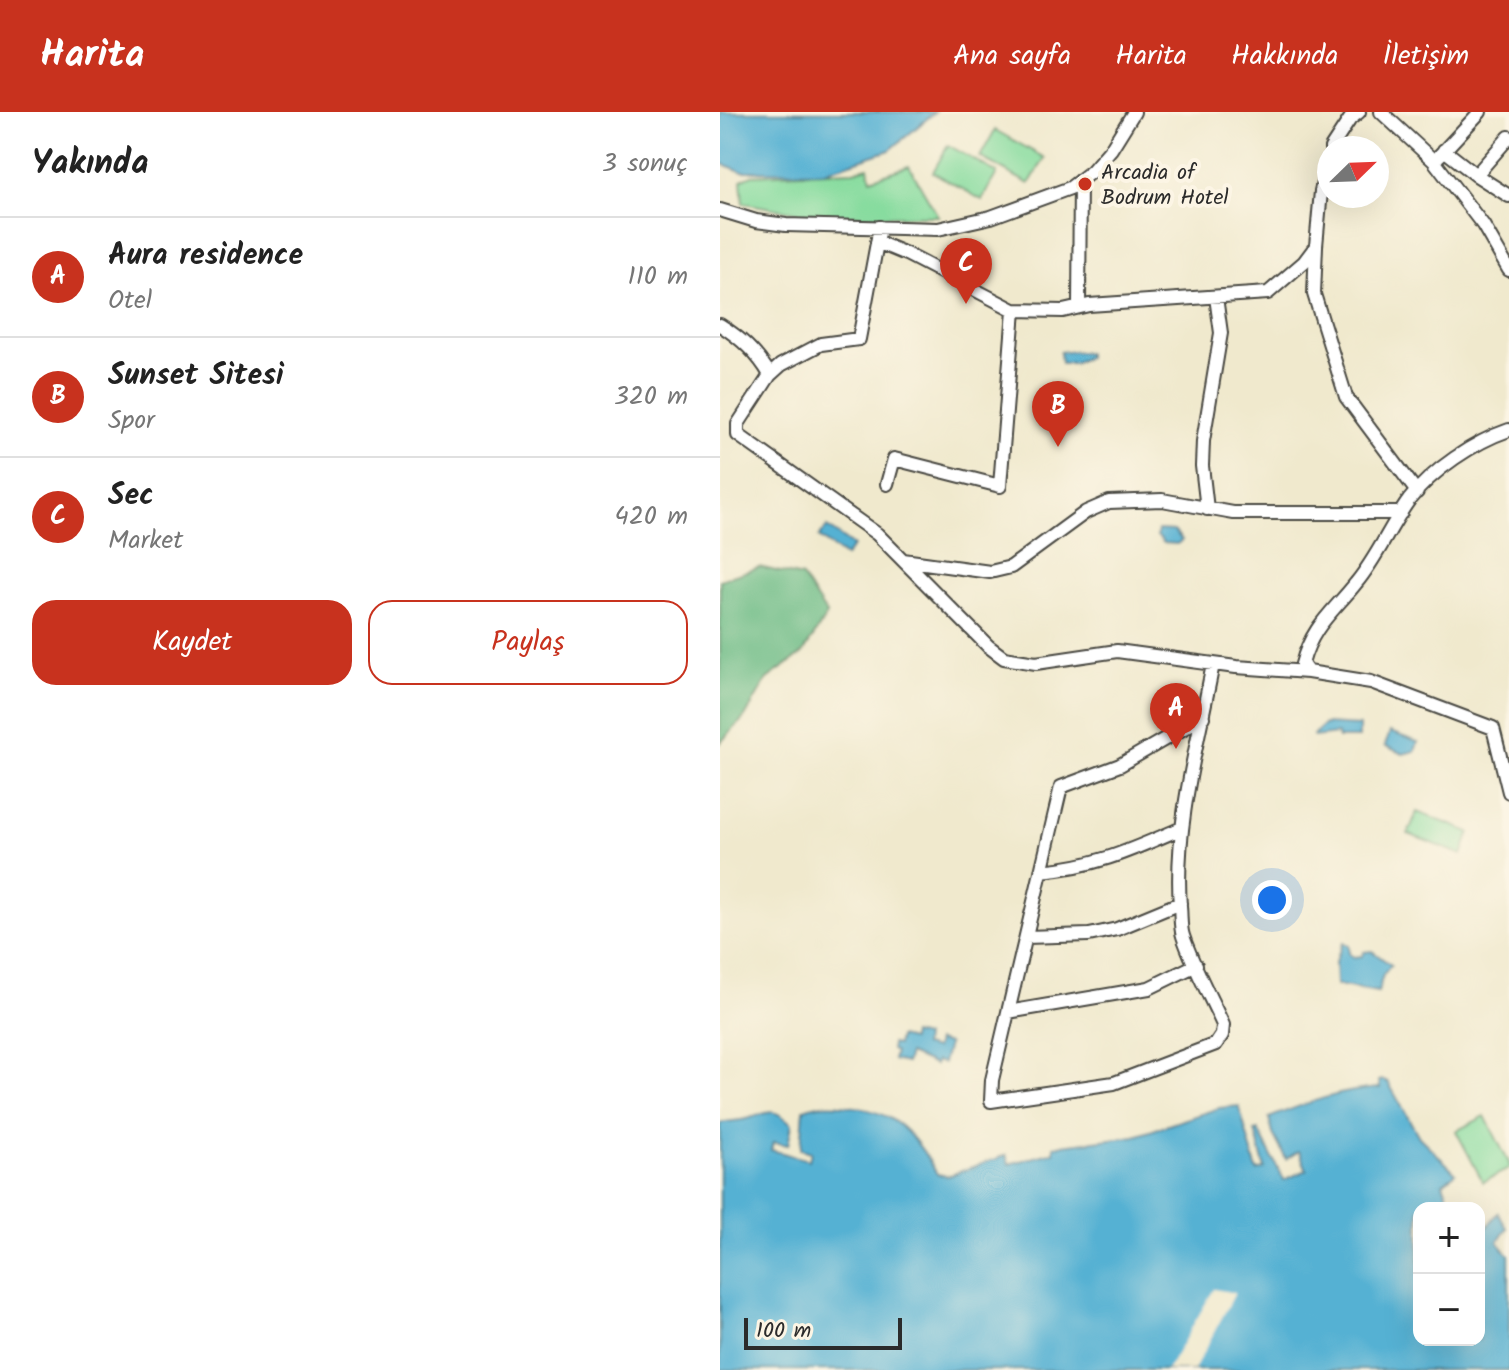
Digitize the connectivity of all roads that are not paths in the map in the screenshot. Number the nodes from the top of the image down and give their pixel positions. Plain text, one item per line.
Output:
1 (1134, 112) edge
2 (1359, 112) edge
3 (1381, 112) edge
4 (1480, 112) edge
5 (1339, 136) edge
6 (1508, 139) edge
7 (1444, 150) junction
8 (1434, 161) junction
9 (1476, 175) junction
10 (1080, 180) junction
11 (1509, 196) edge
12 (1319, 208) edge
13 (720, 210) edge
14 (880, 227) junction
15 (877, 242) junction
16 (1316, 246) junction
17 (1509, 270) edge
18 (1216, 297) junction
19 (1079, 307) junction
20 (1014, 310) junction
21 (720, 325) edge
22 (770, 375) junction
23 (1509, 430) edge
24 (887, 484) dead end
25 (1417, 492) junction
26 (1207, 509) junction
27 (1401, 513) junction
28 (903, 560) junction
29 (1213, 664) junction
30 (1308, 672) junction
31 (1203, 717) junction
32 (1493, 728) junction
33 (1509, 734) edge
34 (1509, 792) edge
35 (1182, 828) junction
36 (1041, 871) junction
37 (1180, 903) junction
38 (1026, 937) junction
39 (1196, 965) junction
40 (1008, 1012) junction

1 - 10 street
2 - 5 street
3 - 8 street
4 - 7 street
6 - 9 street
7 - 8 street
7 - 9 street
8 - 17 street
9 - 11 street
10 - 14 street
10 - 19 street
12 - 16 street
13 - 14 street
14 - 15 street
15 - 20 street
15 - 22 street
16 - 18 street
16 - 25 street
18 - 19 street
18 - 26 street
19 - 20 street
20 - 24 street
21 - 22 street
22 - 28 street
23 - 25 street
25 - 27 street
26 - 27 street
26 - 28 street
27 - 30 street
28 - 29 street
29 - 30 street
29 - 31 street
30 - 32 street
31 - 35 street
31 - 36 street
32 - 33 street
32 - 34 street
35 - 36 street
35 - 37 street
36 - 38 street
37 - 38 street
37 - 39 street
38 - 40 street
39 - 40 street
39 - 40 street

